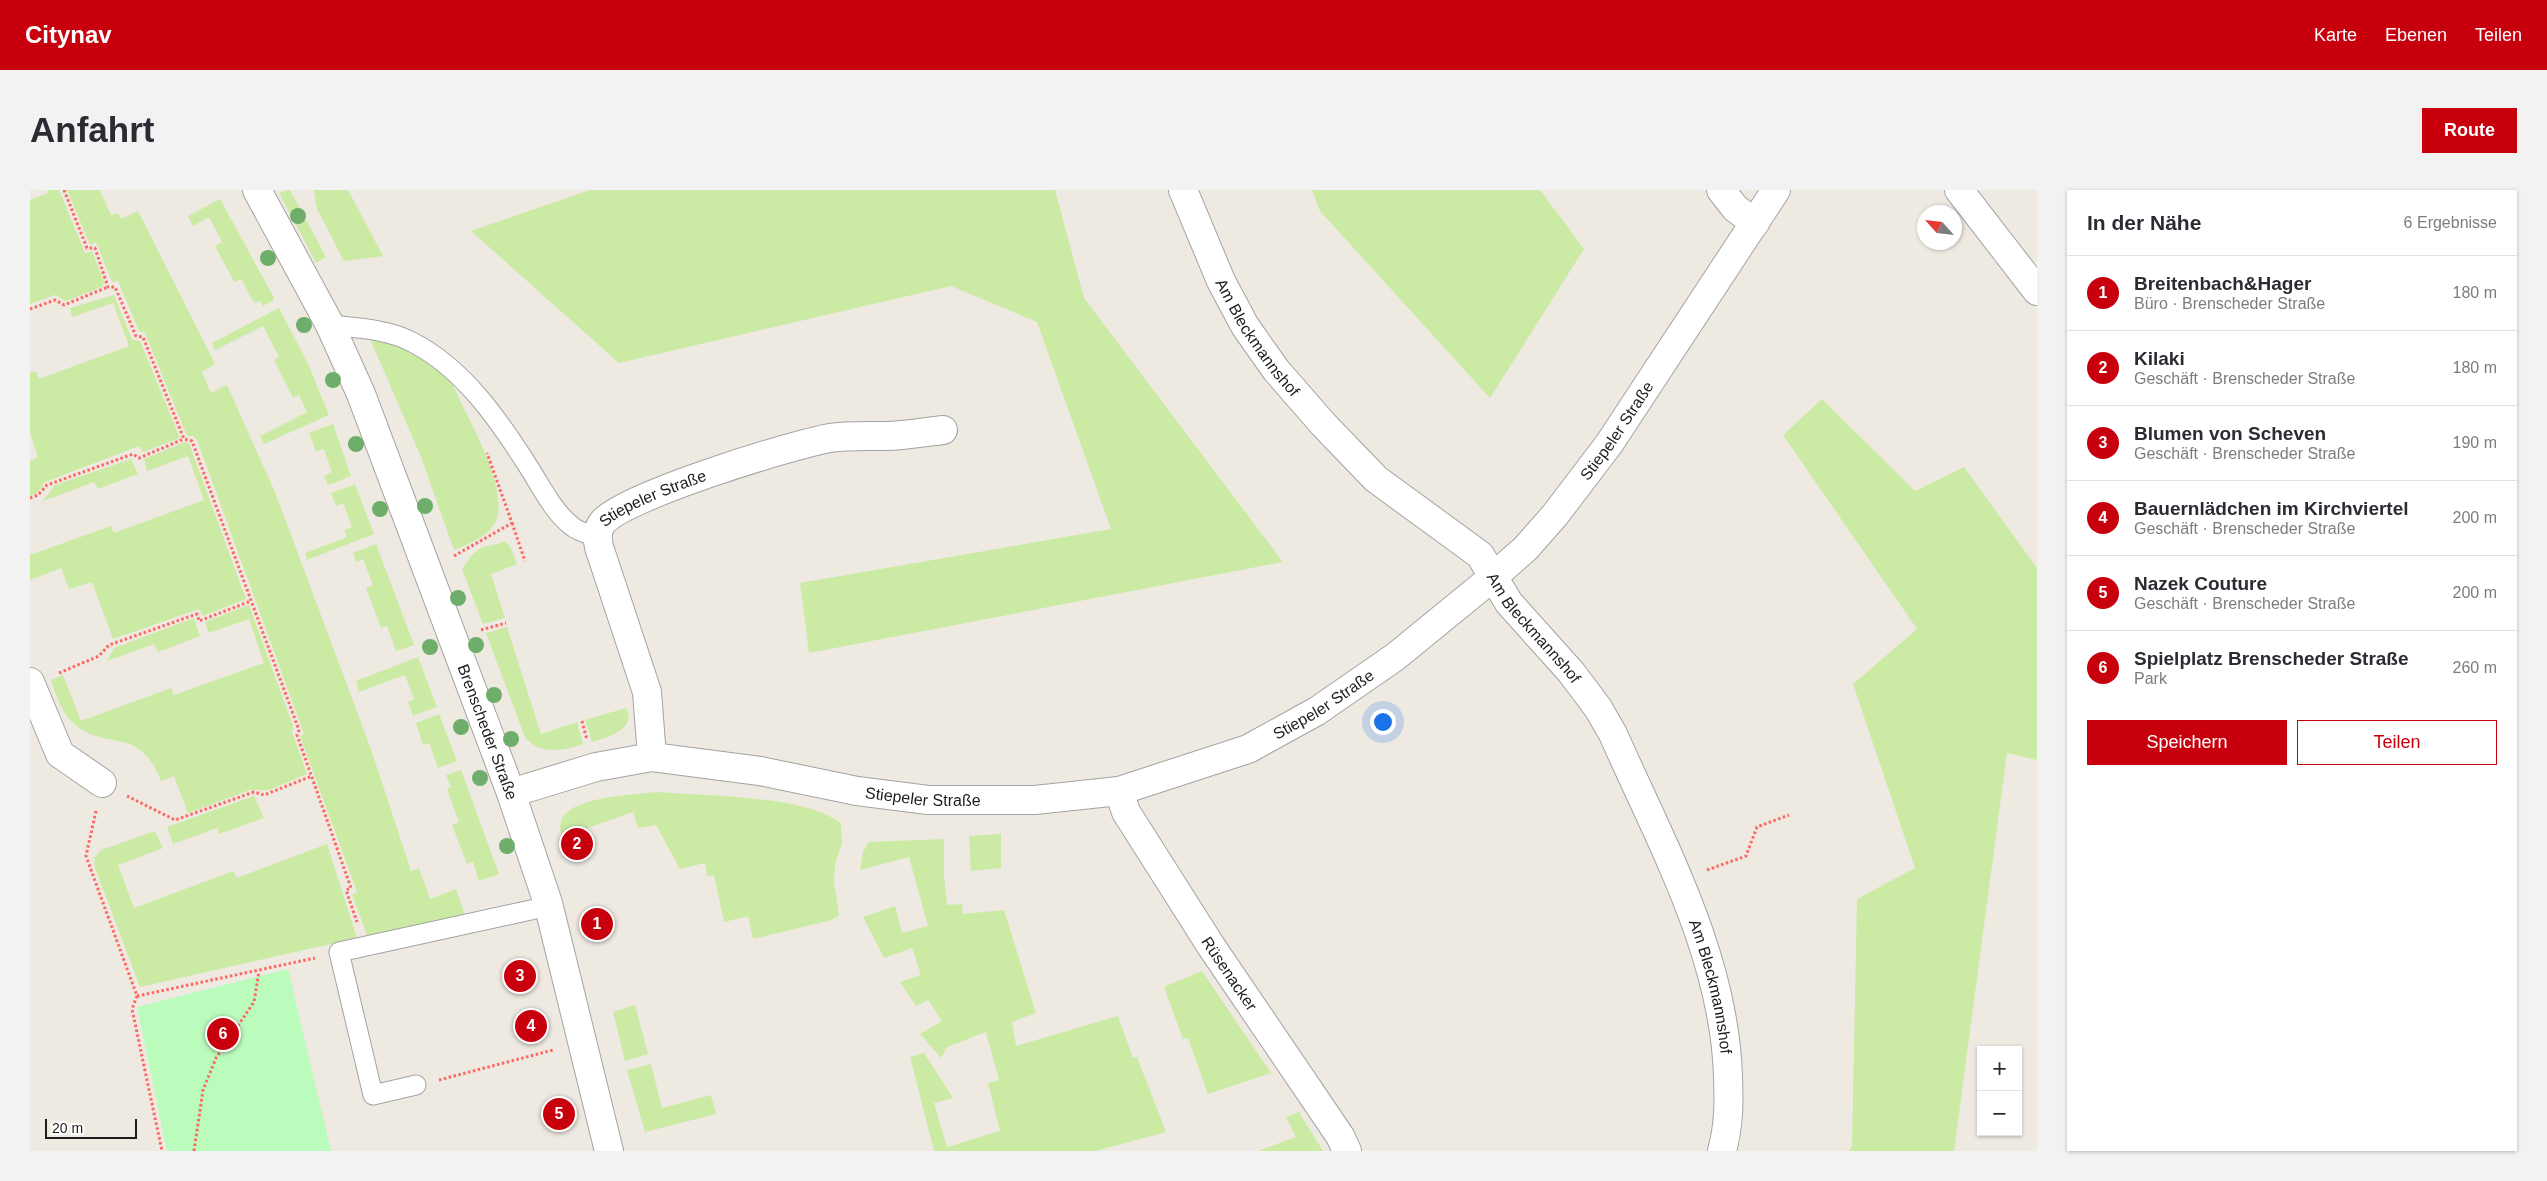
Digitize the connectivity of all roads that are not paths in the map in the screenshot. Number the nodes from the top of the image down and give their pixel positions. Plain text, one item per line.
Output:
1 (257, 190) edge
2 (1183, 190) edge
3 (1721, 190) edge
4 (1776, 190) edge
5 (1959, 190) edge
6 (1755, 223) junction
7 (2037, 291) edge
8 (330, 324) junction
9 (943, 430) dead end
10 (597, 537) junction
11 (1493, 577) junction
12 (31, 684) edge
13 (652, 757) junction
14 (102, 783) road end
15 (1120, 791) junction
16 (511, 793) junction
17 (549, 906) junction
18 (416, 1085) road end
19 (609, 1151) edge
20 (1347, 1151) edge
21 (1722, 1151) edge

1 - 8 street, Brenscheder Straße
2 - 11 street, Am Bleckmannshof
3 - 6 street
4 - 6 street, Stiepeler Straße
5 - 7 street
6 - 11 street, Stiepeler Straße
8 - 10 lane
8 - 16 street, Brenscheder Straße
9 - 10 street, Stiepeler Straße
10 - 13 street, Stiepeler Straße
11 - 15 street, Stiepeler Straße
11 - 21 street, Am Bleckmannshof
12 - 14 street
13 - 15 street, Stiepeler Straße
13 - 16 street, Stiepeler Straße
15 - 20 street, Rüsenacker
16 - 17 street, Brenscheder Straße
17 - 18 lane
17 - 19 street, Brenscheder Straße

